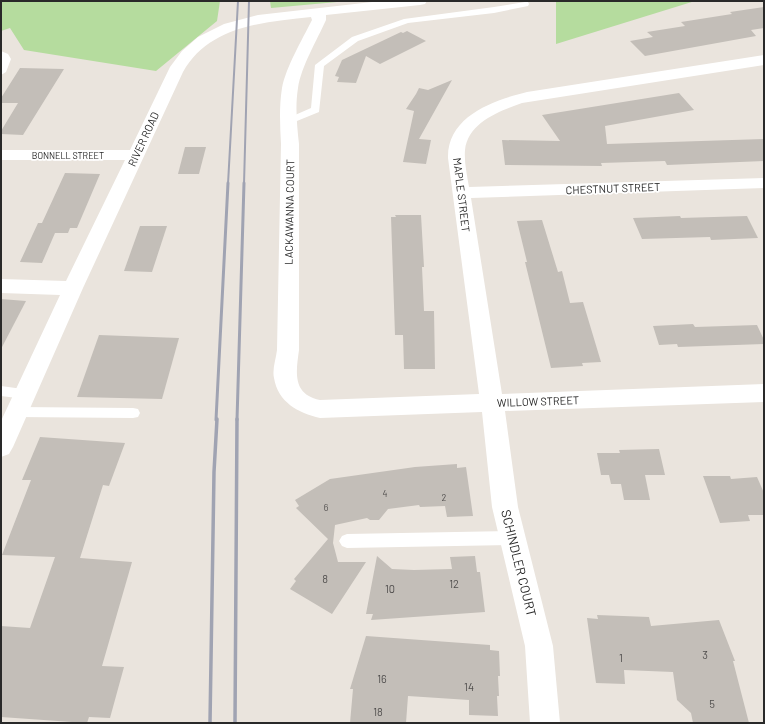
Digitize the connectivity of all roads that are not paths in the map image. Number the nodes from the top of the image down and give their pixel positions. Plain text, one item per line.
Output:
1 (420, 1) edge
2 (525, 4) dead end
3 (318, 12) junction
4 (1, 54) edge
5 (764, 60) edge
6 (1, 72) edge
7 (289, 121) junction
8 (1, 155) edge
9 (136, 155) junction
10 (764, 183) edge
11 (461, 193) junction
12 (1, 286) edge
13 (73, 288) junction
14 (1, 391) edge
15 (764, 393) edge
16 (25, 394) junction
17 (492, 403) junction
18 (312, 407) joint
19 (17, 412) junction
20 (133, 413) dead end
21 (1, 447) edge
22 (513, 538) junction
23 (347, 541) dead end
24 (545, 723) edge

1 - 3 street, RIVER ROAD
2 - 7 lane
3 - 7 street, LACKAWANNA COURT
3 - 9 street, RIVER ROAD
4 - 6 lane
5 - 11 street, MAPLE STREET
7 - 18 street, LACKAWANNA COURT
8 - 9 street, BONNELL STREET
9 - 13 street, RIVER ROAD
10 - 11 street, CHESTNUT STREET
11 - 17 street, MAPLE STREET
12 - 13 street
13 - 16 street, RIVER ROAD
14 - 16 lane
15 - 17 street, WILLOW STREET
16 - 19 street, RIVER ROAD
17 - 18 street, WILLOW STREET
17 - 22 street, SCHINDLER COURT
19 - 20 lane
19 - 21 street, RIVER ROAD
22 - 23 lane
22 - 24 street, SCHINDLER COURT

